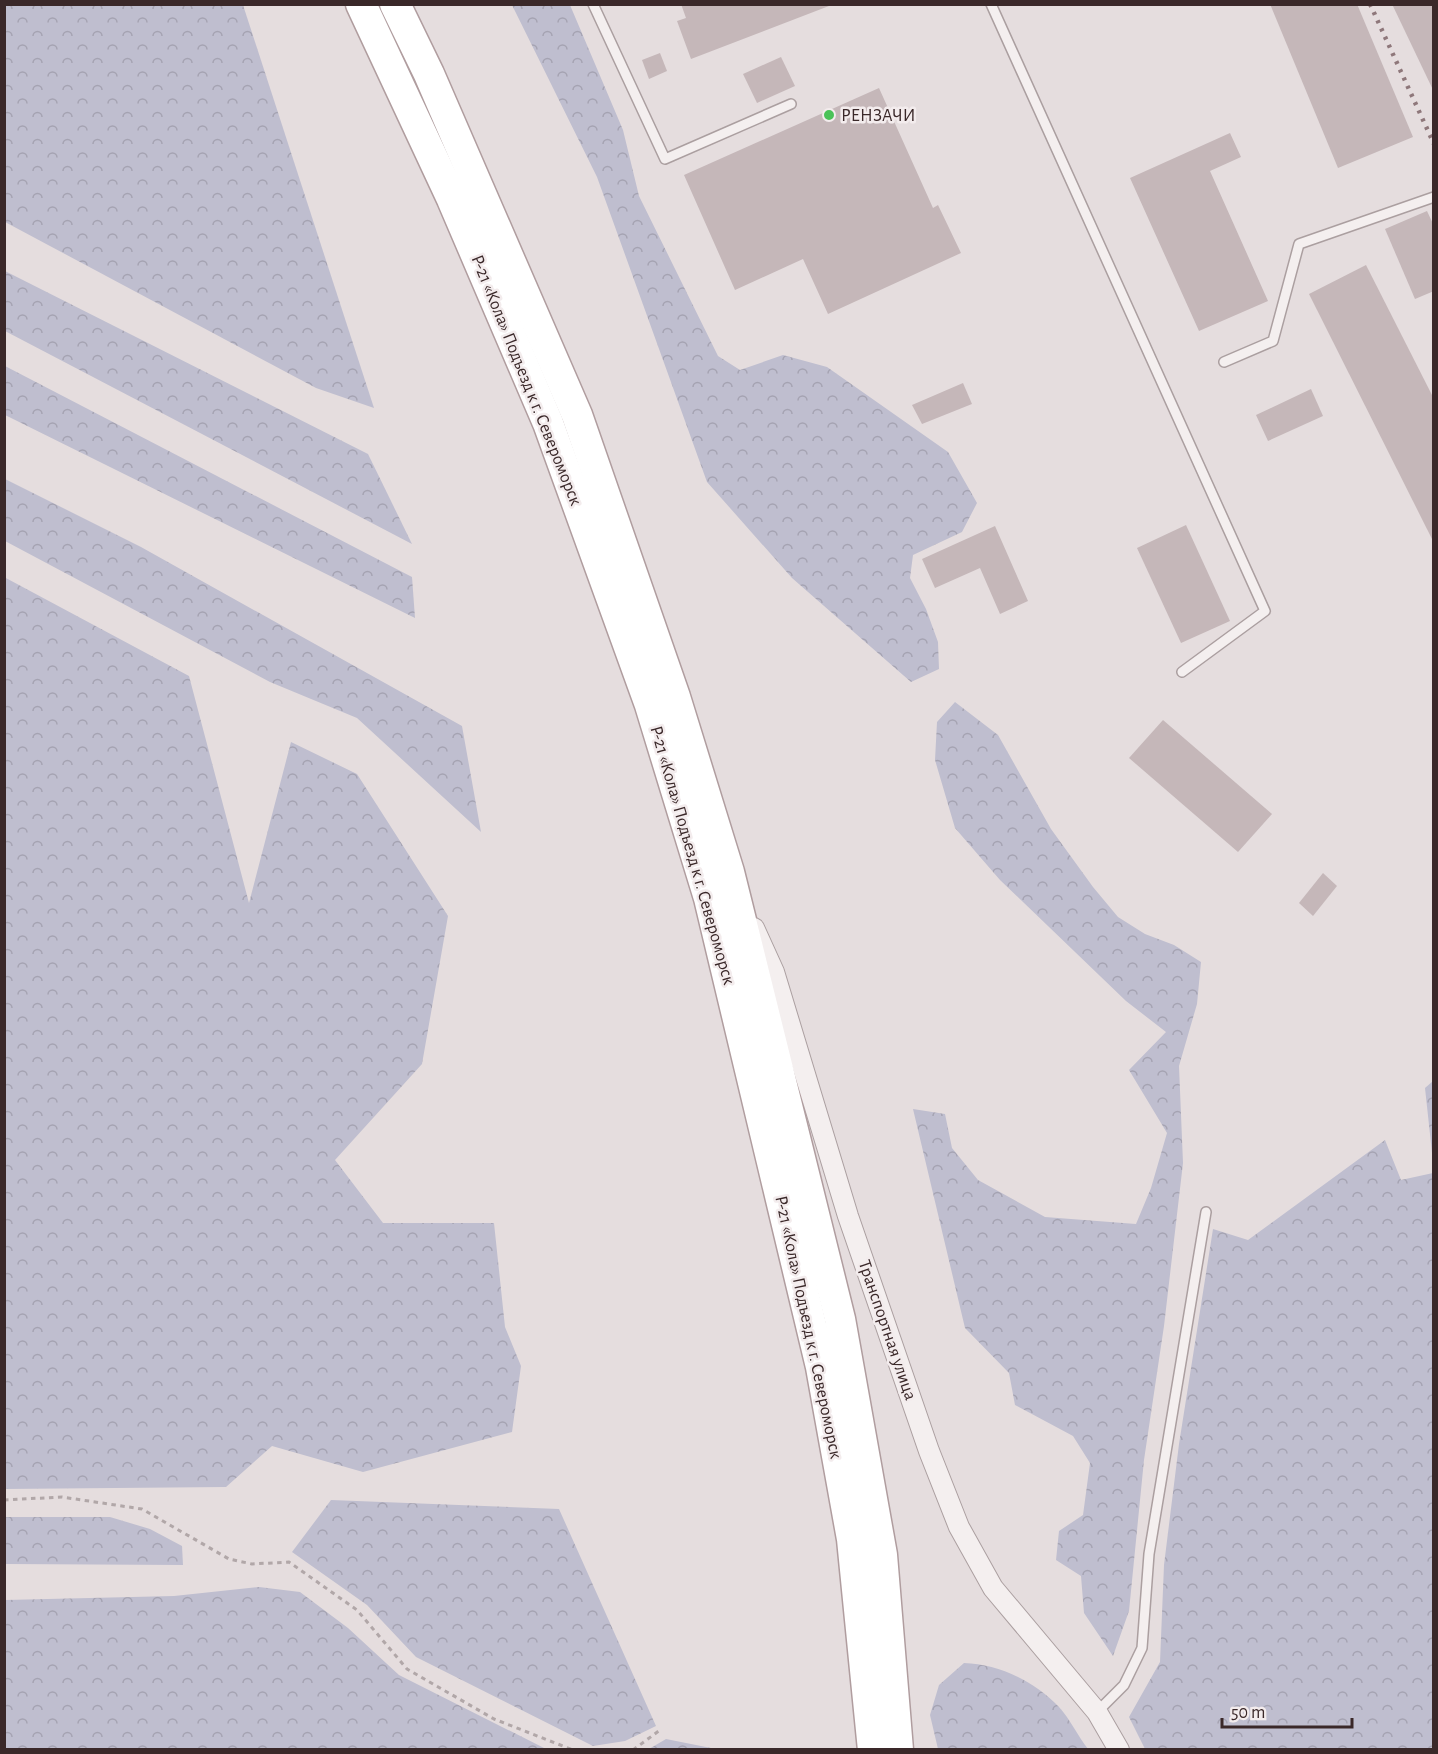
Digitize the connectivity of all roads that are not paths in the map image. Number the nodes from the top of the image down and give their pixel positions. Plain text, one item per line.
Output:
1 (361, 4) edge
2 (395, 4) edge
3 (593, 4) edge
4 (991, 4) edge
5 (791, 104) dead end
6 (1434, 197) edge
7 (1224, 362) dead end
8 (1182, 672) dead end
9 (729, 872) junction
10 (1206, 1212) dead end
11 (1096, 1712) junction
12 (873, 1749) edge
13 (898, 1749) edge
14 (1119, 1749) edge

1 - 12 main road, Р-21 «Кола» Подъезд к г. Североморск
2 - 9 main road, Р-21 «Кола» Подъезд к г. Североморск
3 - 5 lane
4 - 8 lane
6 - 7 lane
9 - 11 street, Транспортная улица
9 - 13 main road, Р-21 «Кола» Подъезд к г. Североморск
10 - 11 lane
11 - 14 street, Транспортная улица

